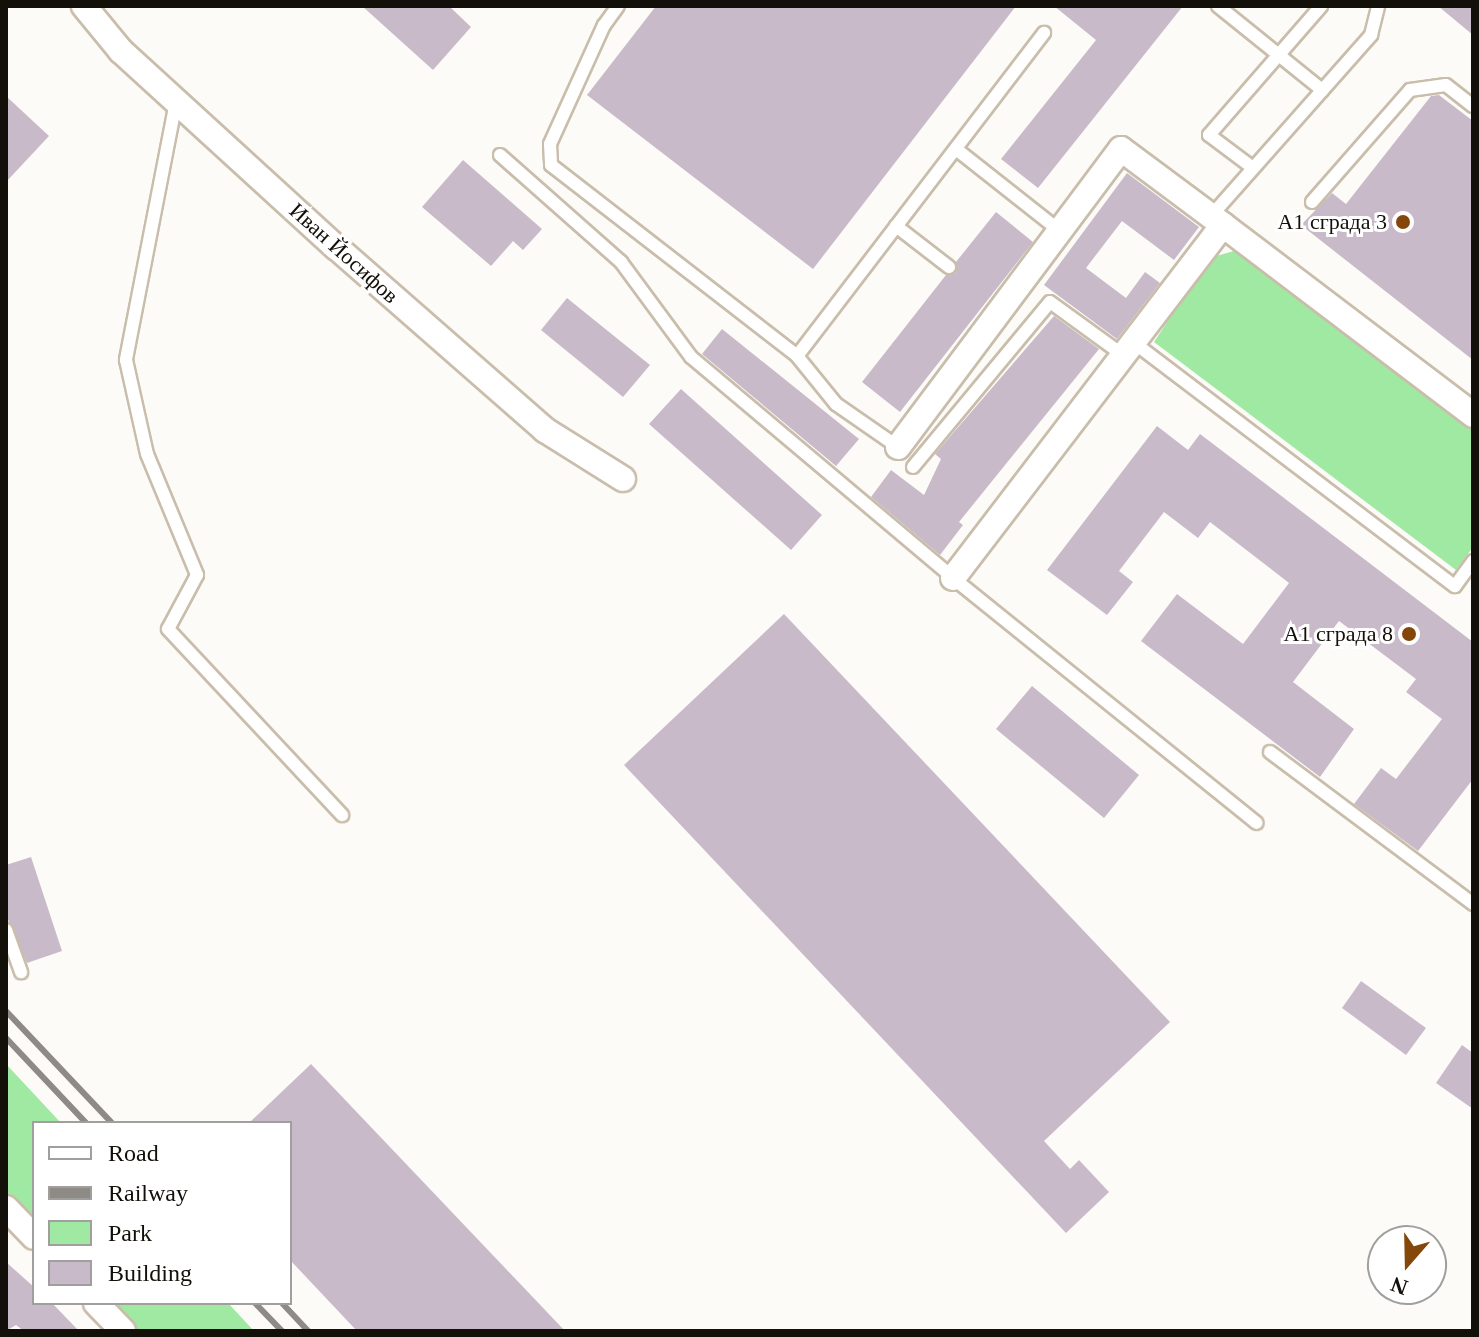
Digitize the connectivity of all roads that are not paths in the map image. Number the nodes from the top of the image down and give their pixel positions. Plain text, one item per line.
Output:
1 (84, 6) edge
2 (618, 6) edge
3 (1218, 6) edge
4 (1321, 6) edge
5 (1378, 6) edge
6 (1044, 33) dead end
7 (1279, 55) junction
8 (1322, 90) junction
9 (176, 102) junction
10 (1473, 106) edge
11 (956, 149) junction
12 (500, 155) dead end
13 (1253, 168) junction
14 (1312, 202) dead end
15 (1217, 220) junction
16 (896, 226) junction
17 (1060, 231) junction
18 (949, 267) dead end
19 (1128, 348) junction
20 (797, 356) junction
21 (1473, 415) edge
22 (898, 447) joint
23 (913, 467) dead end
24 (623, 479) dead end
25 (1473, 561) edge
26 (953, 578) junction
27 (1270, 752) dead end
28 (342, 815) dead end
29 (1257, 823) dead end
30 (1473, 904) edge
31 (6, 930) edge
32 (21, 972) dead end
33 (6, 1208) edge
34 (32, 1235) edge
35 (98, 1305) edge
36 (123, 1331) edge

1 - 9 street, Иван Йосифов
2 - 20 lane
3 - 7 lane
4 - 7 lane
5 - 8 lane
6 - 11 lane
7 - 8 lane
7 - 13 lane
8 - 13 lane
9 - 24 street, Иван Йосифов
9 - 28 lane
10 - 14 lane
11 - 16 lane
11 - 17 lane
12 - 26 lane
13 - 15 lane
15 - 17 street
15 - 19 street
15 - 21 street
16 - 18 lane
16 - 20 lane
17 - 22 street
19 - 23 lane
19 - 25 lane
19 - 26 street
20 - 22 lane
26 - 29 lane
27 - 30 lane
31 - 32 lane
33 - 34 street
35 - 36 street

